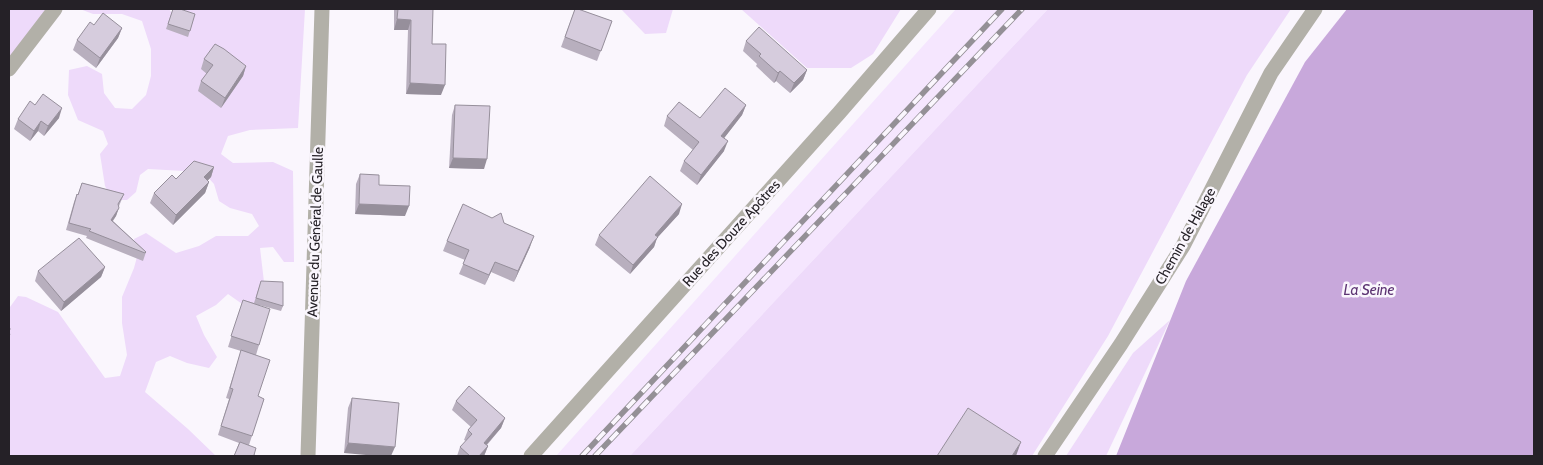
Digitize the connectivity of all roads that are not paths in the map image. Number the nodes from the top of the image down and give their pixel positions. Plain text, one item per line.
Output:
1 (55, 9) edge
2 (322, 9) edge
3 (929, 9) edge
4 (1315, 9) edge
5 (9, 69) edge
6 (308, 456) edge
7 (531, 456) edge
8 (1045, 456) edge

1 - 5 street
2 - 6 street, Avenue du Général de Gaulle
3 - 7 street, Rue des Douze Apôtres
4 - 8 street, Chemin de Halage

